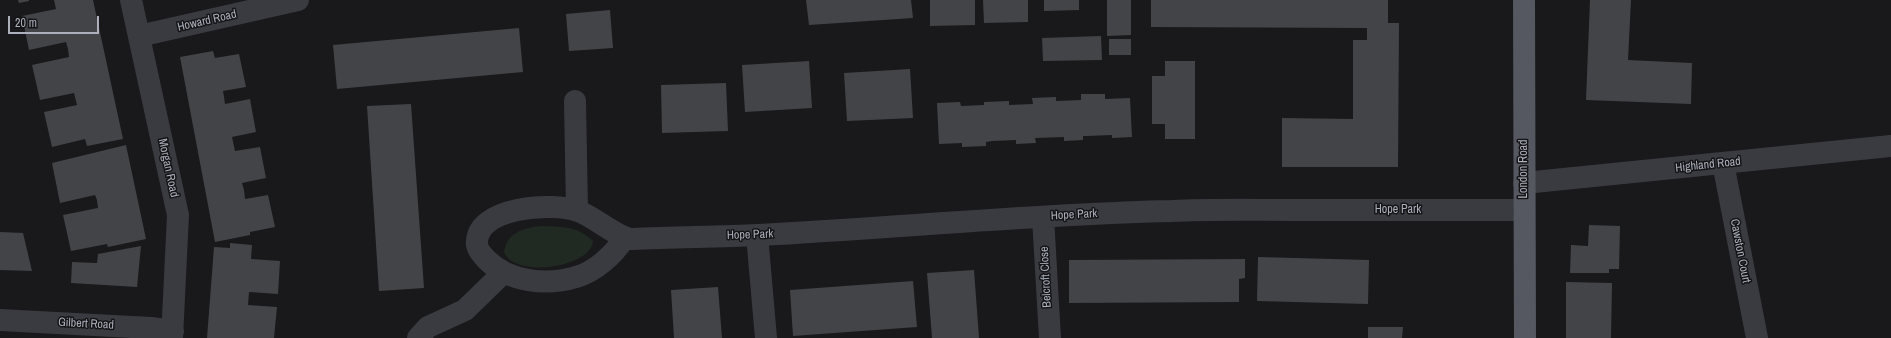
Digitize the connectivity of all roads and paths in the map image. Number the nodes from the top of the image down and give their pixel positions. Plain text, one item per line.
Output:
1 (131, 0) edge
2 (298, 0) edge
3 (1524, 0) edge
4 (139, 36) junction
5 (575, 101) dead end
6 (1891, 146) edge
7 (1723, 163) junction
8 (1524, 183) junction
9 (1524, 210) junction
10 (577, 211) junction
11 (1043, 217) junction
12 (757, 235) junction
13 (624, 239) junction
14 (503, 273) junction
15 (0, 320) edge
16 (172, 335) edge
17 (418, 338) edge
18 (766, 338) edge
19 (1050, 338) edge
20 (1525, 338) edge
21 (1757, 338) edge

1 - 4 street, Morgan Road
2 - 4 street, Howard Road
3 - 8 main road, London Road
4 - 16 street, Morgan Road
5 - 10 street
6 - 7 street, Highland Road
7 - 8 street, Highland Road
7 - 21 street, Cawston Court
8 - 9 main road, London Road
9 - 11 street, Hope Park
9 - 20 main road, London Road
10 - 13 street
10 - 14 street
11 - 12 street, Hope Park
11 - 19 street, Belcroft Close
12 - 13 street, Hope Park
12 - 18 street
13 - 14 street
14 - 17 street
15 - 16 street, Gilbert Road

